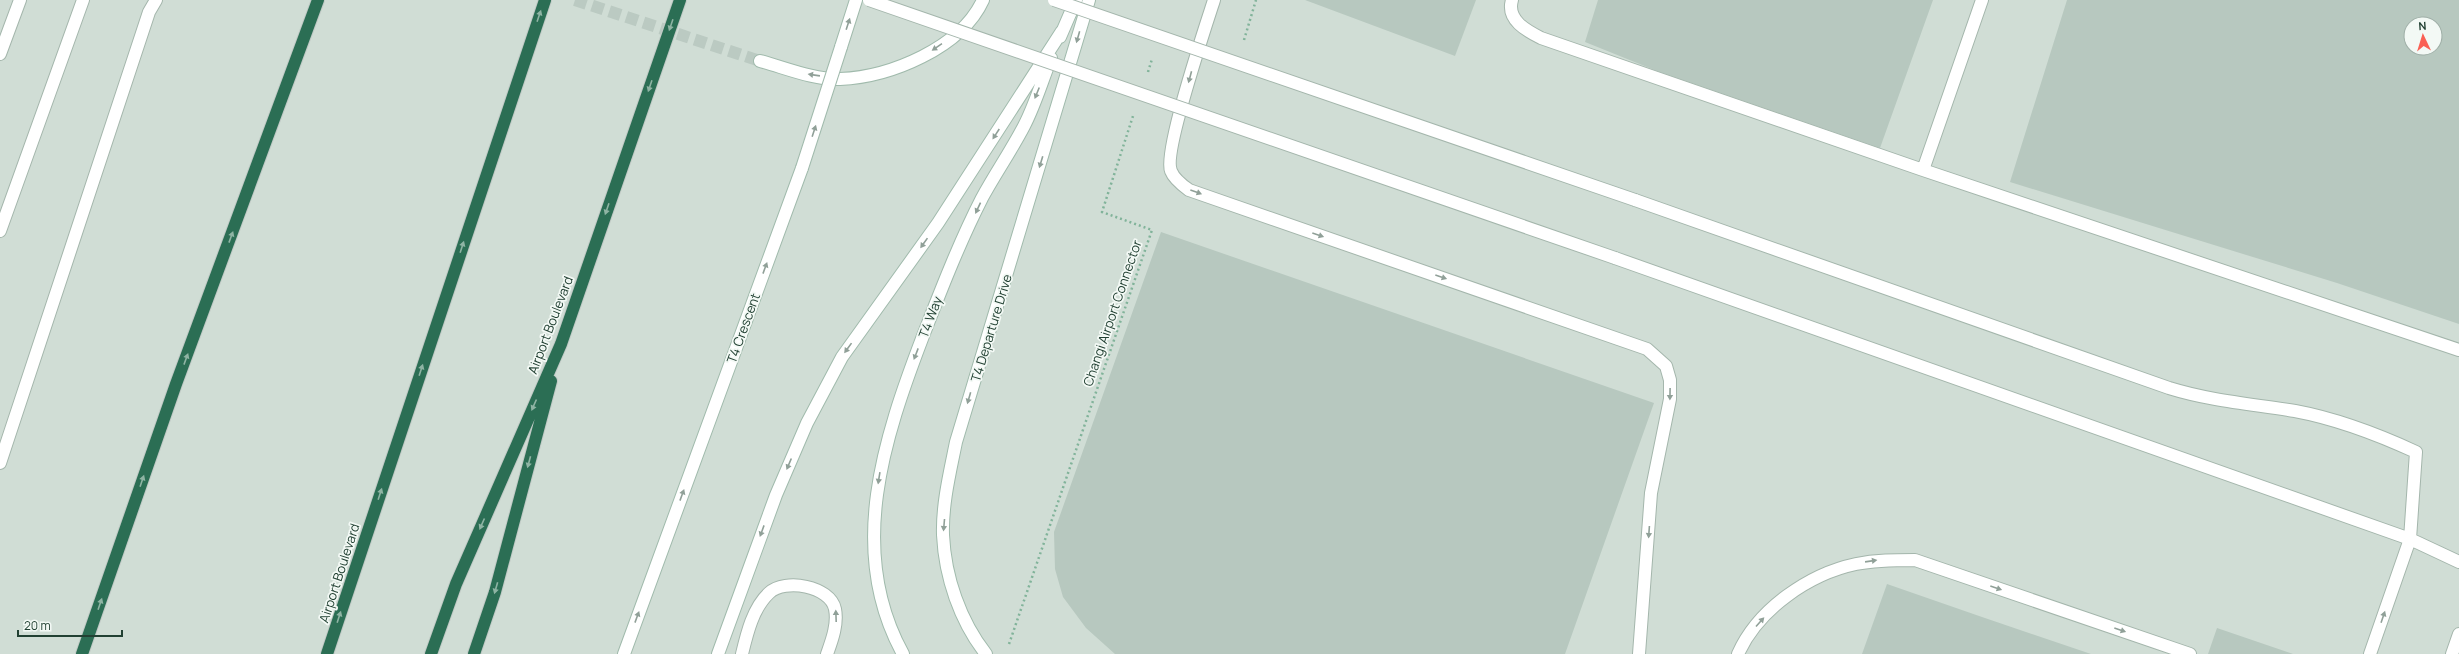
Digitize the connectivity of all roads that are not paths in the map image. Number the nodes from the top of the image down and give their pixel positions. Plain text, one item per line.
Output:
1 (20, 0) edge
2 (83, 0) edge
3 (156, 0) edge
4 (318, 0) edge
5 (545, 0) edge
6 (680, 0) edge
7 (856, 0) edge
8 (869, 0) edge
9 (983, 0) edge
10 (1054, 0) edge
11 (1076, 0) edge
12 (1089, 0) edge
13 (1214, 0) edge
14 (1512, 0) edge
15 (1982, 0) edge
16 (149, 6) edge
17 (1062, 31) junction
18 (0, 54) edge
19 (760, 61) tunnel mouth
20 (1923, 170) junction
21 (0, 231) edge
22 (561, 344) junction
23 (2459, 350) edge
24 (0, 463) edge
25 (2410, 539) junction
26 (2459, 562) edge
27 (2459, 634) edge
28 (719, 653) edge
29 (82, 654) edge
30 (327, 654) edge
31 (431, 654) edge
32 (474, 654) edge
33 (624, 654) edge
34 (742, 654) edge
35 (827, 654) edge
36 (903, 654) edge
37 (986, 654) edge
38 (1639, 654) edge
39 (1738, 654) edge
40 (2190, 654) edge
41 (2370, 654) edge
42 (2452, 654) edge

1 - 18 main road
2 - 21 main road
3 - 16 main road
29 -> 4 highway
30 -> 5 highway, Airport Boulevard
6 -> 22 highway, Airport Boulevard
33 -> 7 main road, T4 Crescent, bridge
8 - 25 main road, bridge
9 -> 19 main road
10 - 25 main road, bridge
11 - 17 main road, T4 Way
12 -> 37 main road, T4 Departure Drive
13 -> 38 main road
14 - 20 main road
15 - 20 main road
16 - 24 main road
17 -> 28 main road
17 -> 36 main road, T4 Way
20 - 23 main road
22 -> 31 highway, Airport Boulevard
22 -> 32 highway
25 - 26 main road
41 -> 25 main road
27 - 42 main road
35 -> 34 main road
39 -> 40 main road

